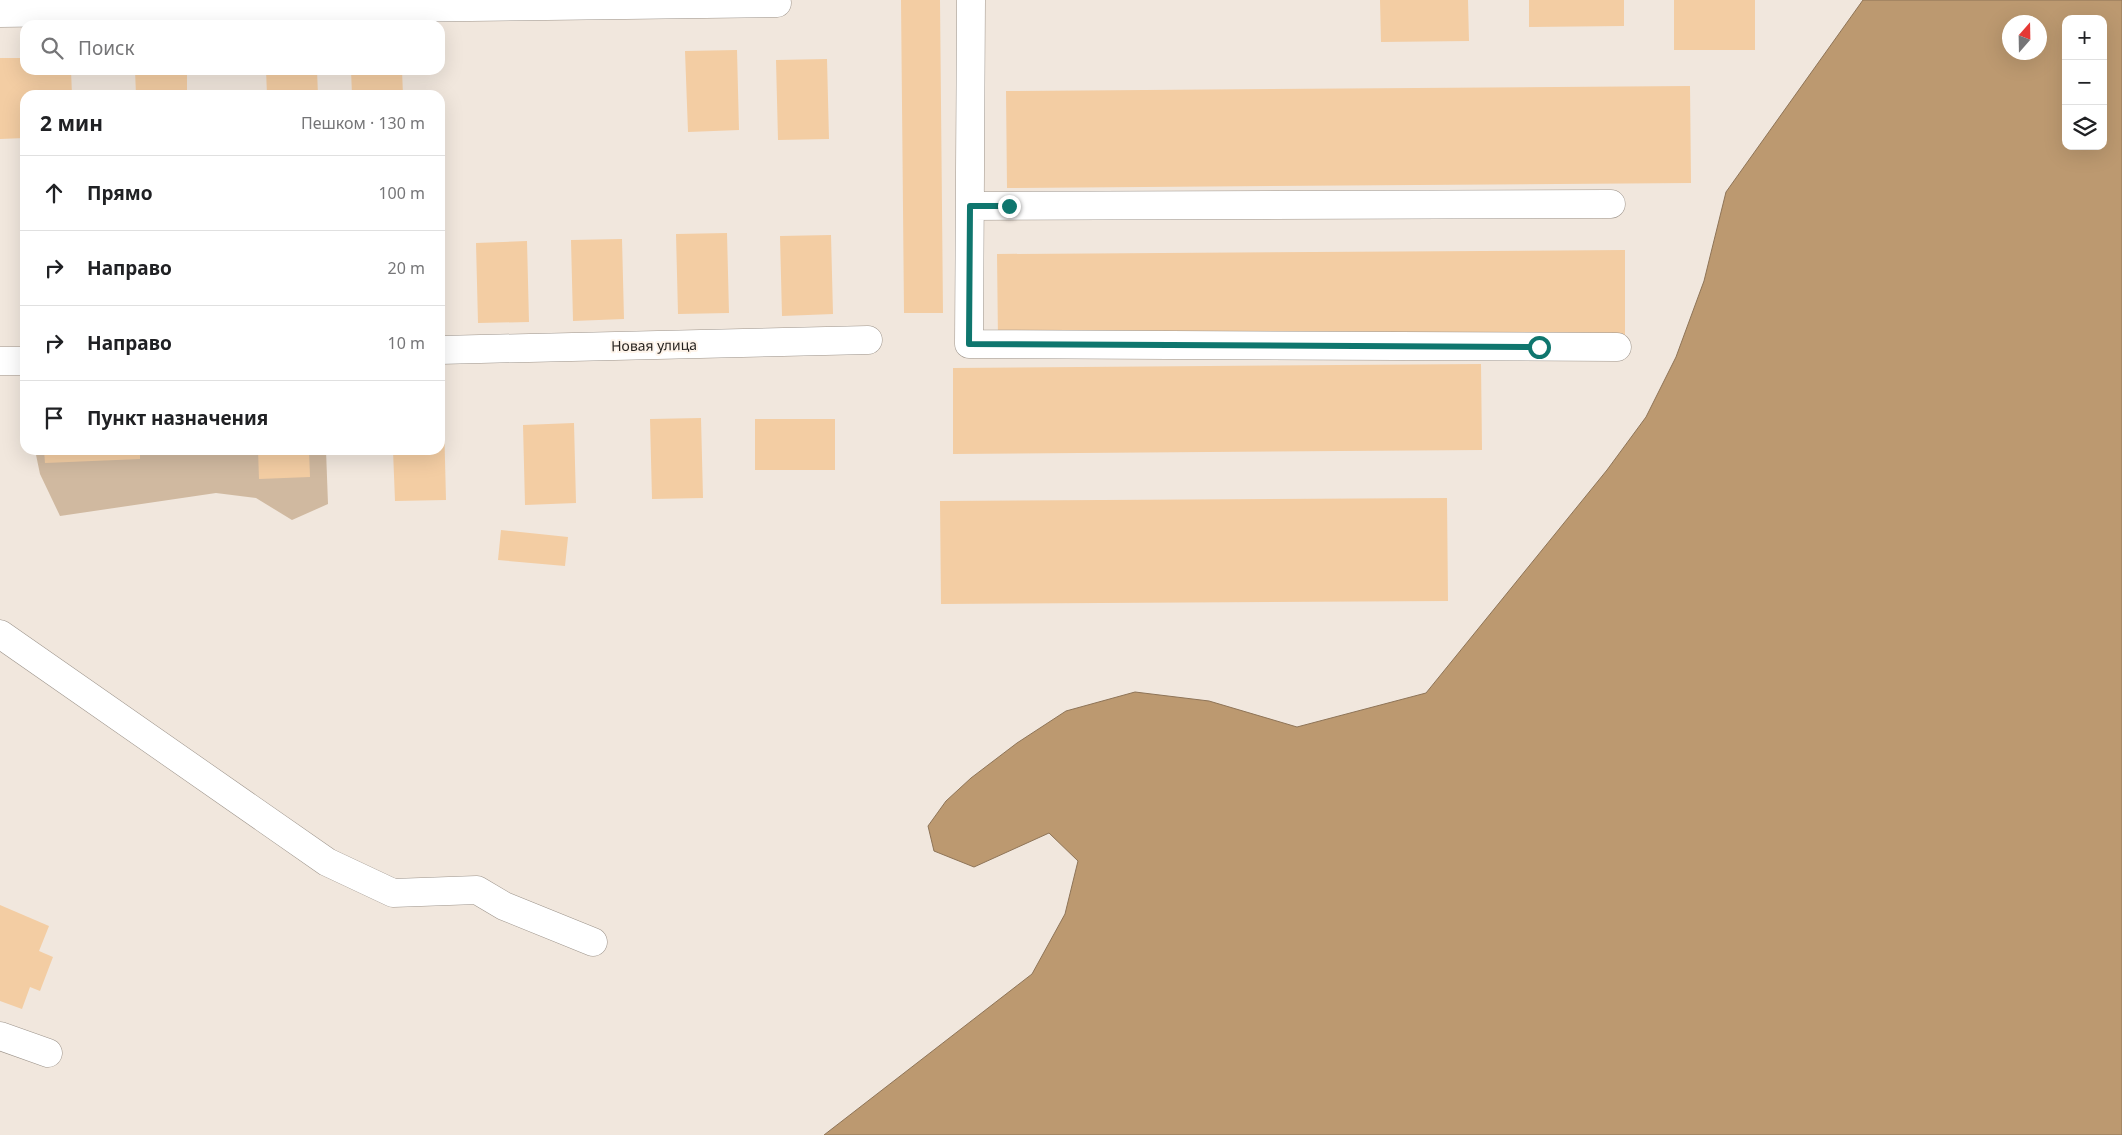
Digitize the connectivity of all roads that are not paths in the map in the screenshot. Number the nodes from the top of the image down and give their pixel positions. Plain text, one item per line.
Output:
1 (971, 0) edge
2 (742, 3) edge
3 (777, 3) dead end
4 (0, 12) edge
5 (1611, 204) dead end
6 (970, 206) junction
7 (868, 340) dead end
8 (1617, 348) dead end
9 (445, 350) edge
10 (0, 361) edge
11 (20, 361) edge
12 (0, 634) edge
13 (593, 942) dead end
14 (0, 1036) edge
15 (48, 1053) dead end

1 - 6 street
2 - 3 street
2 - 4 street
5 - 6 street
6 - 8 street
7 - 9 street, Новая улица
10 - 11 street
12 - 13 street
14 - 15 street

